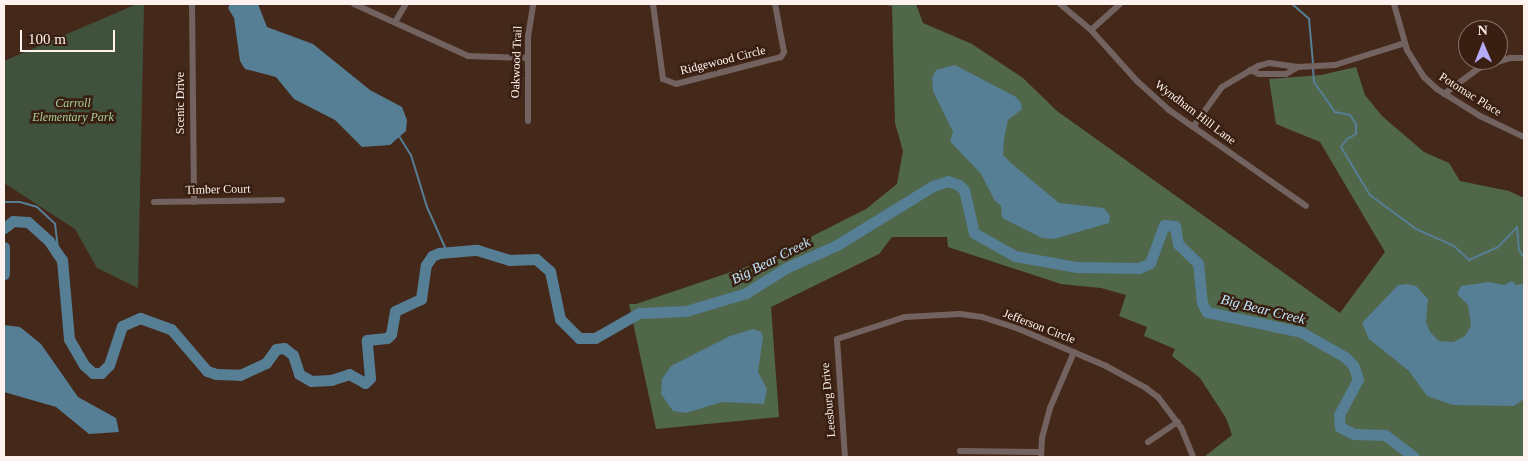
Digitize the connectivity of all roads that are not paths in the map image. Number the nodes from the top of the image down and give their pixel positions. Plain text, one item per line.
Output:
1 (192, 4) edge
2 (354, 4) edge
3 (406, 4) edge
4 (533, 4) edge
5 (652, 4) edge
6 (775, 4) edge
7 (1060, 4) edge
8 (1120, 4) edge
9 (1394, 4) edge
10 (395, 22) junction
11 (1091, 30) junction
12 (1405, 43) junction
13 (527, 58) junction
14 (1524, 58) edge
15 (1298, 67) junction
16 (1250, 70) junction
17 (1444, 94) junction
18 (528, 121) dead end
19 (1193, 127) junction
20 (1524, 137) edge
21 (282, 200) dead end
22 (154, 202) dead end
23 (194, 202) junction
24 (1306, 206) dead end
25 (836, 341) joint
26 (1074, 352) junction
27 (1178, 422) junction
28 (1148, 442) dead end
29 (960, 451) dead end
30 (1041, 455) edge
31 (844, 457) edge
32 (1193, 457) edge

1 - 23 street, Scenic Drive
2 - 10 street
3 - 10 street
4 - 13 street, Oakwood Trail
5 - 6 street, Ridgewood Circle
7 - 11 street, Wyndham Hill Lane
8 - 11 street
9 - 12 street, Potomac Place
10 - 13 street
11 - 19 street, Wyndham Hill Lane
12 - 15 street
12 - 17 street, Potomac Place
13 - 18 street, Oakwood Trail
14 - 17 street
15 - 16 street
15 - 16 street
16 - 19 street
17 - 20 street, Potomac Place
19 - 24 street, Wyndham Hill Lane
21 - 23 street, Timber Court
22 - 23 street, Timber Court
25 - 26 street, Jefferson Circle
25 - 31 street, Leesburg Drive
26 - 27 street, Jefferson Circle
26 - 30 street
27 - 28 street
27 - 32 street, Jefferson Circle
29 - 30 street

